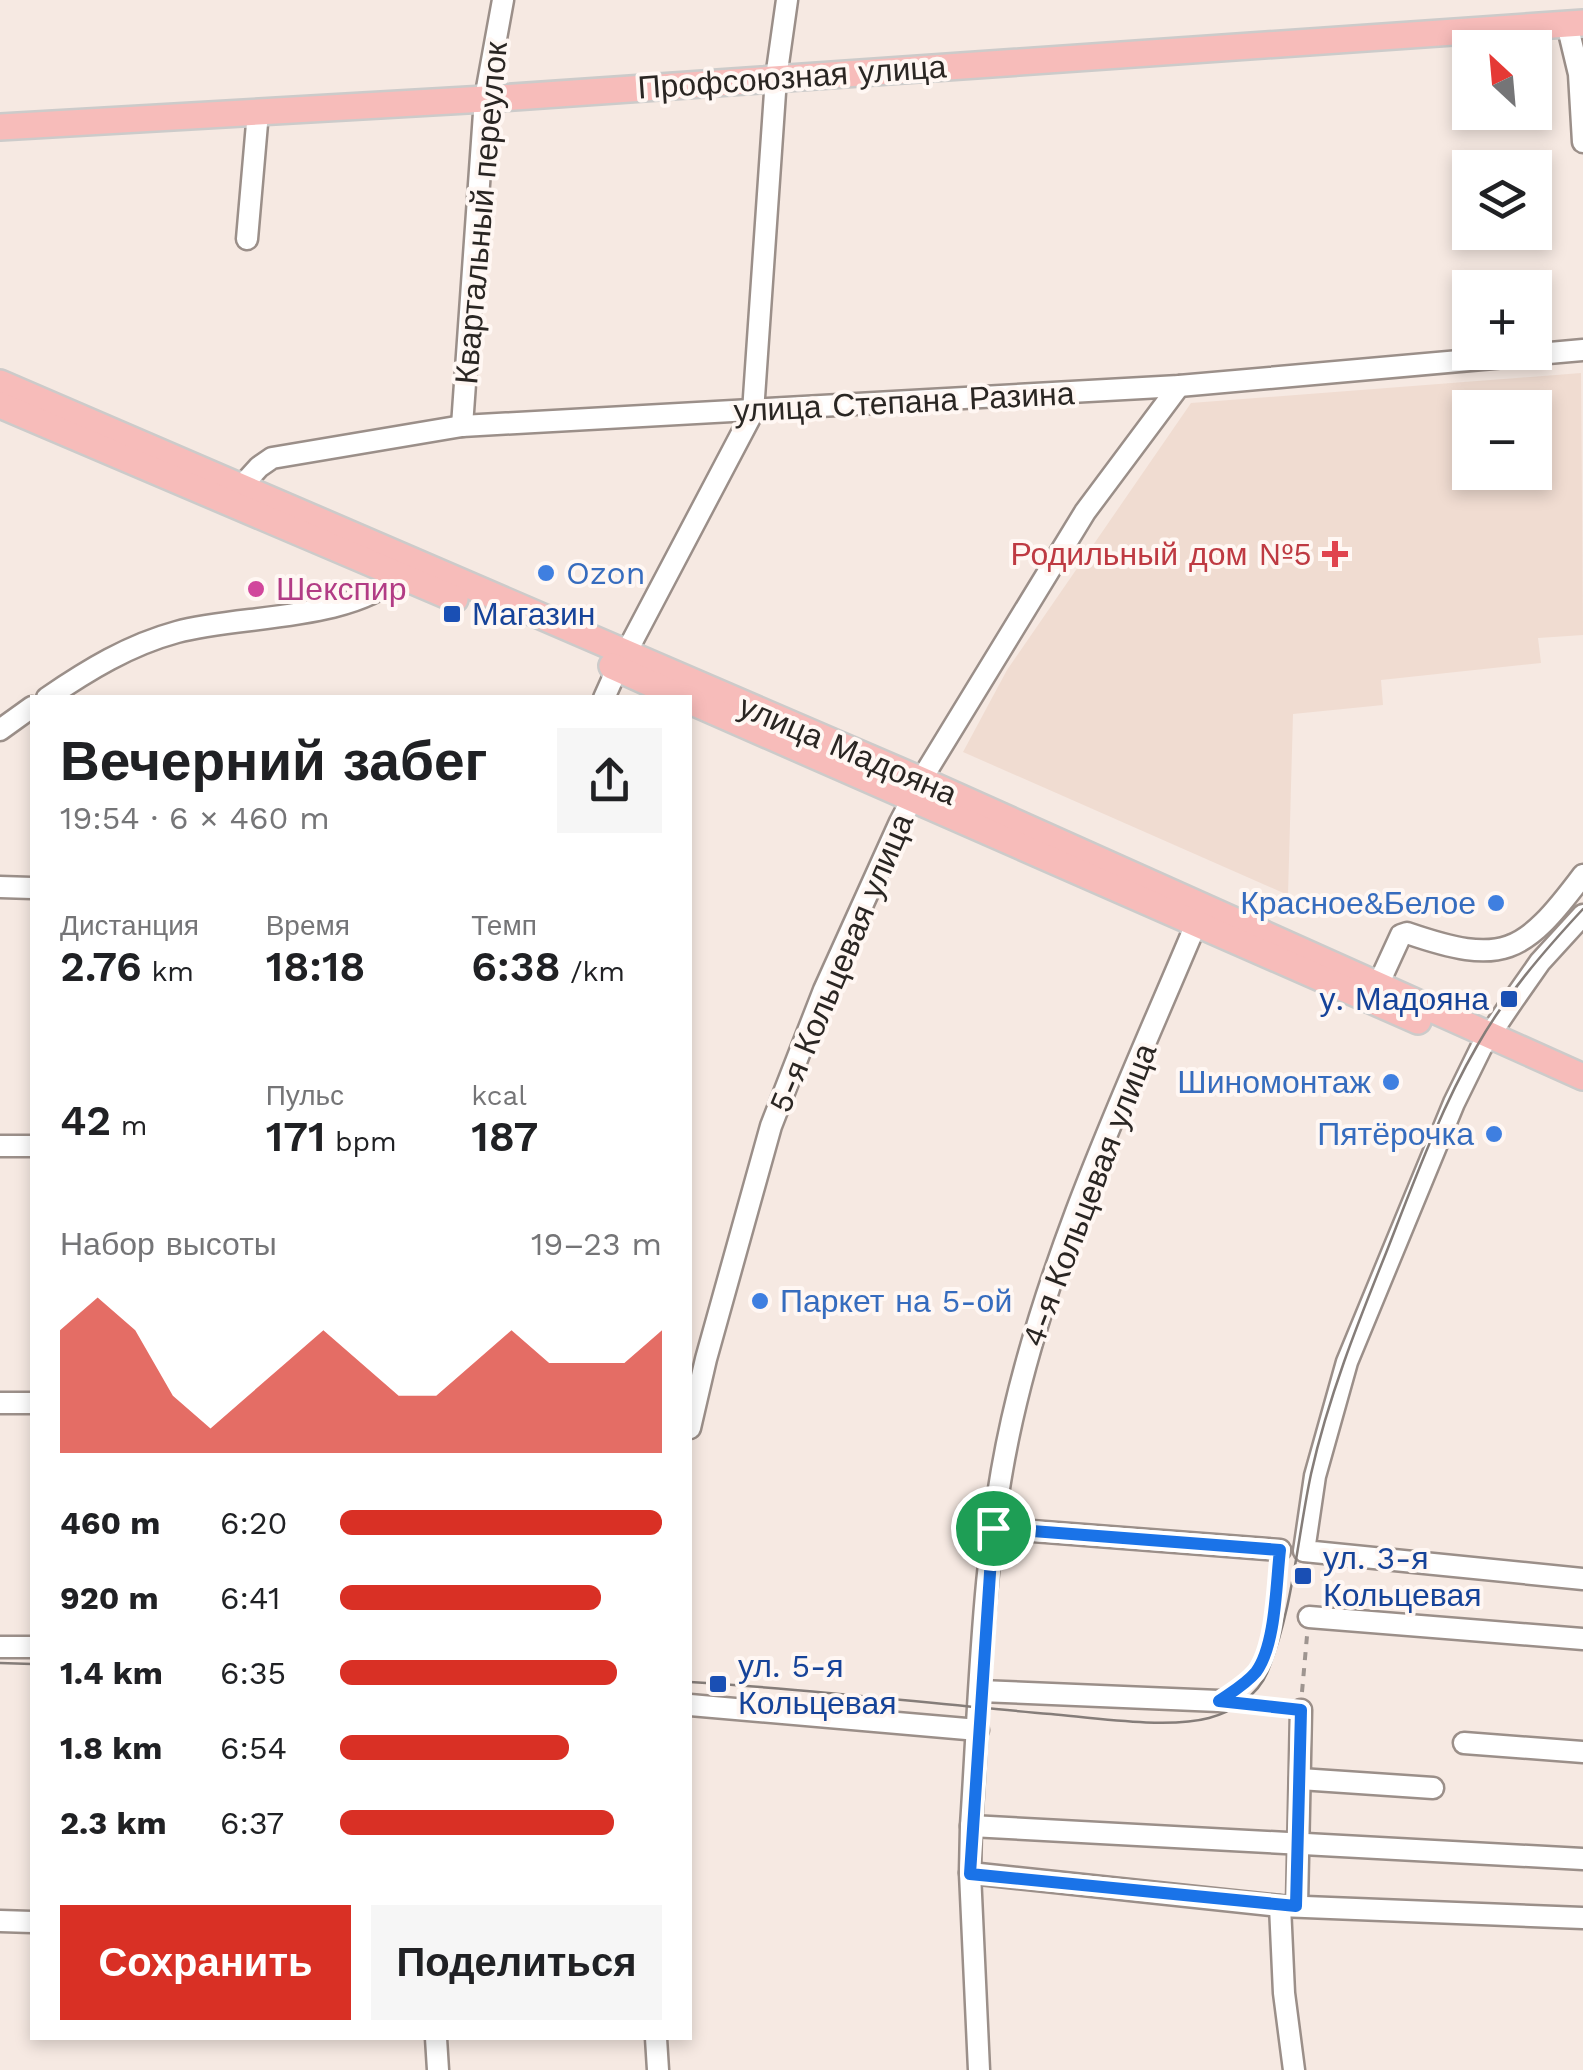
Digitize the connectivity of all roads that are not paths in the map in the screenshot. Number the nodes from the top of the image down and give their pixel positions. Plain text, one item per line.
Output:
1 (502, 0) edge
2 (786, 0) edge
3 (1571, 16) edge
4 (776, 78) junction
5 (485, 99) junction
6 (258, 112) junction
7 (0, 127) edge
8 (1583, 142) edge
9 (247, 240) dead end
10 (1583, 350) edge
11 (1179, 386) junction
12 (1, 401) edge
13 (752, 412) junction
14 (462, 426) junction
15 (239, 488) junction
16 (398, 576) junction
17 (621, 661) junction
18 (51, 695) edge
19 (605, 695) edge
20 (678, 695) edge
21 (692, 702) edge
22 (30, 709) edge
23 (0, 730) edge
24 (916, 789) junction
25 (1583, 875) edge
26 (0, 887) edge
27 (30, 888) edge
28 (1583, 915) edge
29 (1196, 924) junction
30 (1378, 985) junction
31 (1486, 1042) junction
32 (1583, 1077) edge
33 (1583, 1092) edge
34 (0, 1146) edge
35 (30, 1146) edge
36 (0, 1403) edge
37 (30, 1403) edge
38 (692, 1419) edge
39 (993, 1528) junction
40 (1280, 1550) road end
41 (1583, 1579) edge
42 (1309, 1617) road end
43 (1583, 1639) edge
44 (0, 1647) edge
45 (30, 1647) edge
46 (980, 1692) junction
47 (1219, 1701) road end
48 (692, 1705) edge
49 (1301, 1710) road end
50 (978, 1730) junction
51 (1464, 1743) dead end
52 (1583, 1752) edge
53 (1300, 1778) junction
54 (1432, 1788) dead end
55 (971, 1826) junction
56 (1298, 1842) junction
57 (1583, 1859) edge
58 (970, 1874) junction
59 (1288, 1906) junction
60 (1583, 1918) edge
61 (0, 1921) edge
62 (30, 1922) edge
63 (436, 2040) edge
64 (656, 2040) edge
65 (438, 2070) edge
66 (658, 2070) edge
67 (979, 2070) edge
68 (1294, 2070) edge

1 - 5 street, Квартальный переулок
2 - 4 street
3 - 4 main road, Профсоюзная улица
3 - 8 street
4 - 5 main road, Профсоюзная улица
4 - 13 street
5 - 6 main road, Профсоюзная улица
5 - 14 street, Квартальный переулок
6 - 7 main road, Профсоюзная улица
6 - 9 street
10 - 11 street, улица Степана Разина
11 - 13 street, улица Степана Разина
11 - 24 street, 5-я Кольцевая улица
12 - 15 main road, улица Мадояна
12 - 16 main road, улица Мадояна
13 - 14 street, улица Степана Разина
13 - 17 street
14 - 15 street, улица Степана Разина
15 - 17 main road, улица Мадояна
16 - 17 main road, улица Мадояна
16 - 18 street
17 - 19 street
17 - 20 main road, улица Мадояна
17 - 24 main road, улица Мадояна
21 - 24 main road, улица Мадояна
22 - 23 street
24 - 29 main road, улица Мадояна
24 - 30 main road, улица Мадояна
24 - 38 street, 5-я Кольцевая улица
25 - 30 street
26 - 27 street
28 - 31 street
29 - 31 main road, улица Мадояна
29 - 39 street, 4-я Кольцевая улица
30 - 31 main road, улица Мадояна
31 - 32 main road, улица Мадояна
31 - 33 main road, улица Мадояна
31 - 41 street
34 - 35 street
36 - 37 street
39 - 40 street
39 - 46 street, 4-я Кольцевая улица
42 - 43 street
44 - 45 street
46 - 47 street
46 - 50 street, 4-я Кольцевая улица
48 - 50 street
49 - 53 street
50 - 55 street, 4-я Кольцевая улица
51 - 52 street
53 - 54 street
53 - 56 street
55 - 56 street
55 - 58 street, 4-я Кольцевая улица
56 - 57 street
56 - 59 street
58 - 59 street
58 - 67 street, 4-я Кольцевая улица
59 - 60 street
59 - 68 street
61 - 62 street
63 - 65 street
64 - 66 street

